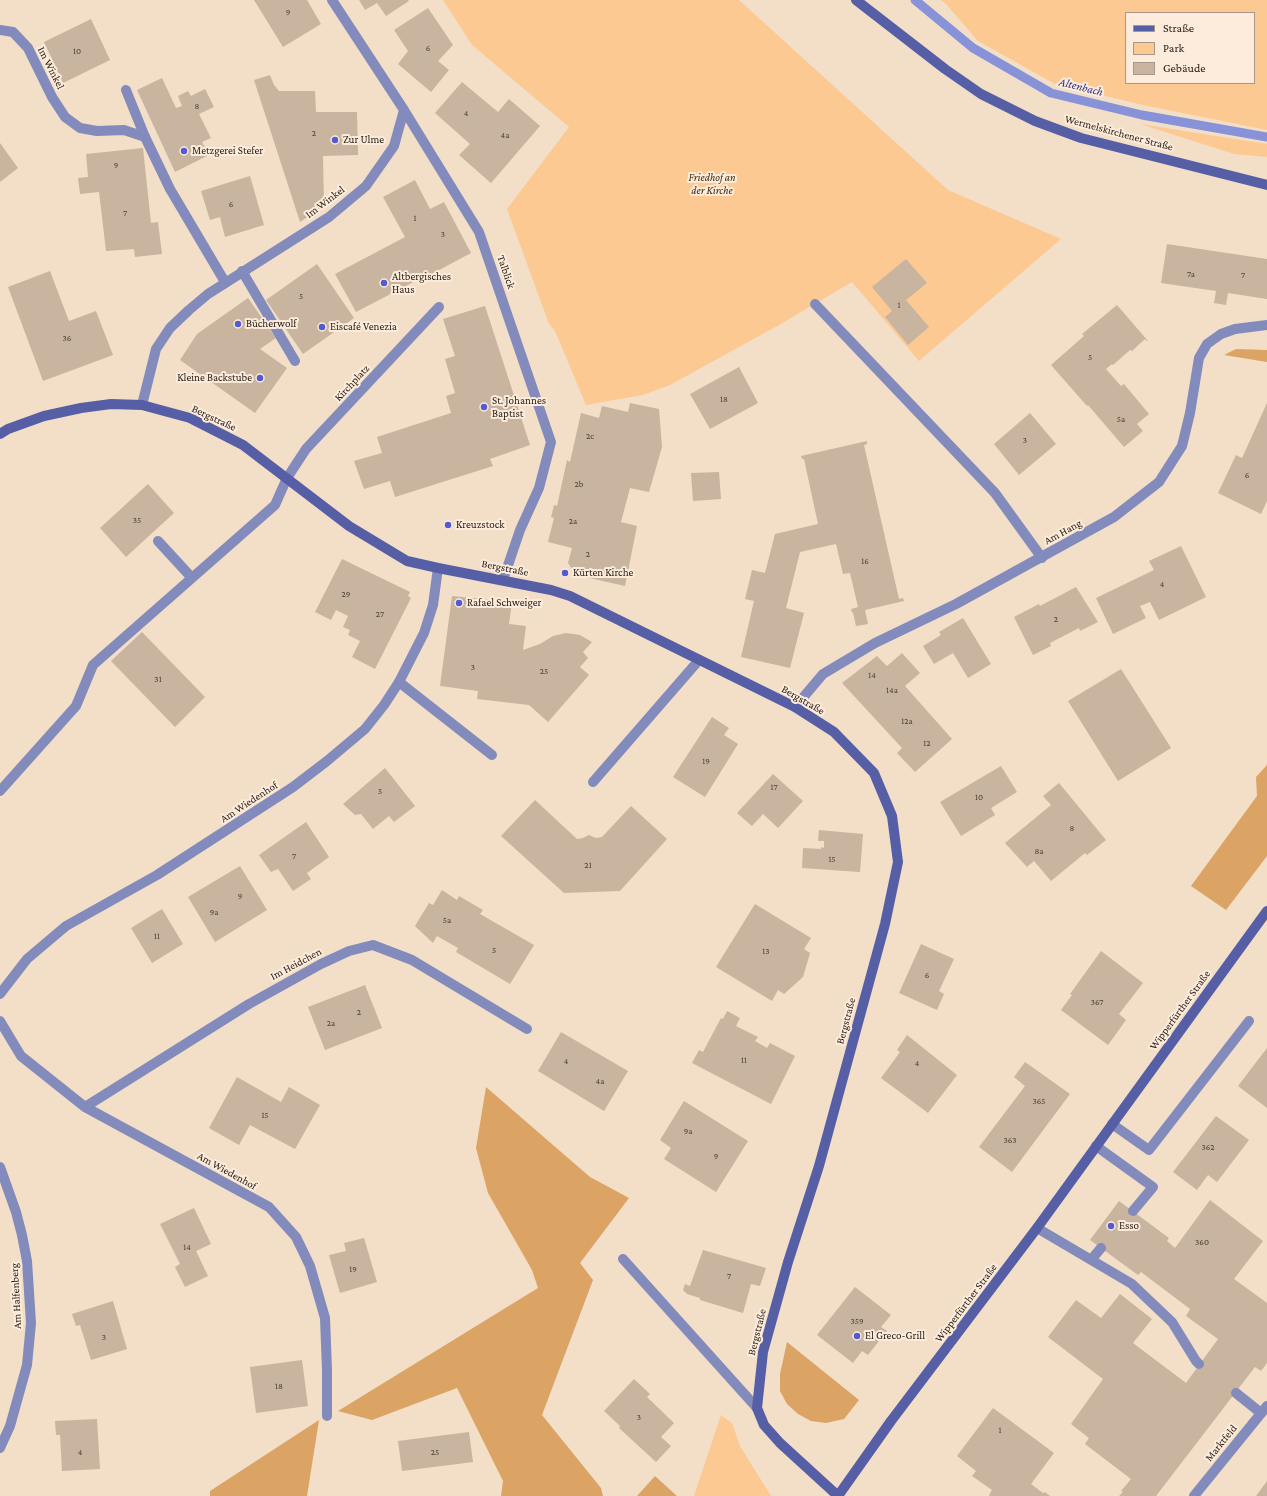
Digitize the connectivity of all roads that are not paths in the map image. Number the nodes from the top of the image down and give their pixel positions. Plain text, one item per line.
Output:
1 (332, 0) edge
2 (856, 0) edge
3 (0, 30) edge
4 (126, 90) dead end
5 (404, 110) junction
6 (145, 137) junction
7 (1267, 185) edge
8 (242, 271) junction
9 (225, 282) junction
10 (815, 304) dead end
11 (439, 307) dead end
12 (1267, 326) edge
13 (295, 361) dead end
14 (142, 404) junction
15 (0, 434) edge
16 (287, 478) junction
17 (158, 541) dead end
18 (1042, 558) junction
19 (438, 568) junction
20 (192, 578) junction
21 (503, 580) junction
22 (699, 660) junction
23 (399, 682) junction
24 (795, 708) junction
25 (492, 755) dead end
26 (593, 782) dead end
27 (0, 791) edge
28 (1267, 911) edge
29 (0, 994) edge
30 (0, 1021) edge
31 (1249, 1022) dead end
32 (527, 1028) dead end
33 (85, 1107) junction
34 (1112, 1124) junction
35 (1096, 1146) junction
36 (0, 1167) edge
37 (1132, 1211) dead end
38 (1037, 1228) junction
39 (1101, 1248) dead end
40 (623, 1259) dead end
41 (1090, 1260) junction
42 (1199, 1364) dead end
43 (1236, 1393) dead end
44 (757, 1408) junction
45 (1264, 1410) edge
46 (326, 1416) dead end
47 (0, 1448) edge
48 (838, 1496) edge
49 (1194, 1496) edge

1 - 5 street, Talblick
2 - 7 main road, Wermelskirchener Straße
3 - 6 street, Im Winkel
4 - 6 street
5 - 8 street, Im Winkel
5 - 21 street, Talblick
6 - 9 street
8 - 9 street, Im Winkel
8 - 13 street
9 - 14 street, Im Winkel
10 - 18 street
11 - 16 street, Kirchplatz
12 - 18 street, Am Hang
14 - 15 main road, Bergstraße
14 - 16 main road, Bergstraße
16 - 19 main road, Bergstraße
16 - 20 street, Kirchplatz
17 - 20 street
18 - 24 street, Am Hang
19 - 21 main road, Bergstraße
19 - 23 street, Am Wiedenhof
20 - 27 street, Kirchplatz
21 - 22 main road, Bergstraße
22 - 24 main road, Bergstraße
22 - 26 street
23 - 25 street
23 - 29 street, Am Wiedenhof
24 - 44 main road, Bergstraße
28 - 34 main road, Wipperfürther Straße
30 - 33 street, Am Wiedenhof
31 - 34 street
32 - 33 street, Im Heidchen
33 - 46 street, Am Wiedenhof
34 - 35 main road, Wipperfürther Straße
35 - 37 street
35 - 38 main road, Wipperfürther Straße
36 - 47 street, Am Halfenberg
38 - 41 street
38 - 48 main road, Wipperfürther Straße
39 - 41 street
40 - 44 street
41 - 42 street
43 - 45 street
44 - 48 main road
45 - 49 street, Marktfeld

